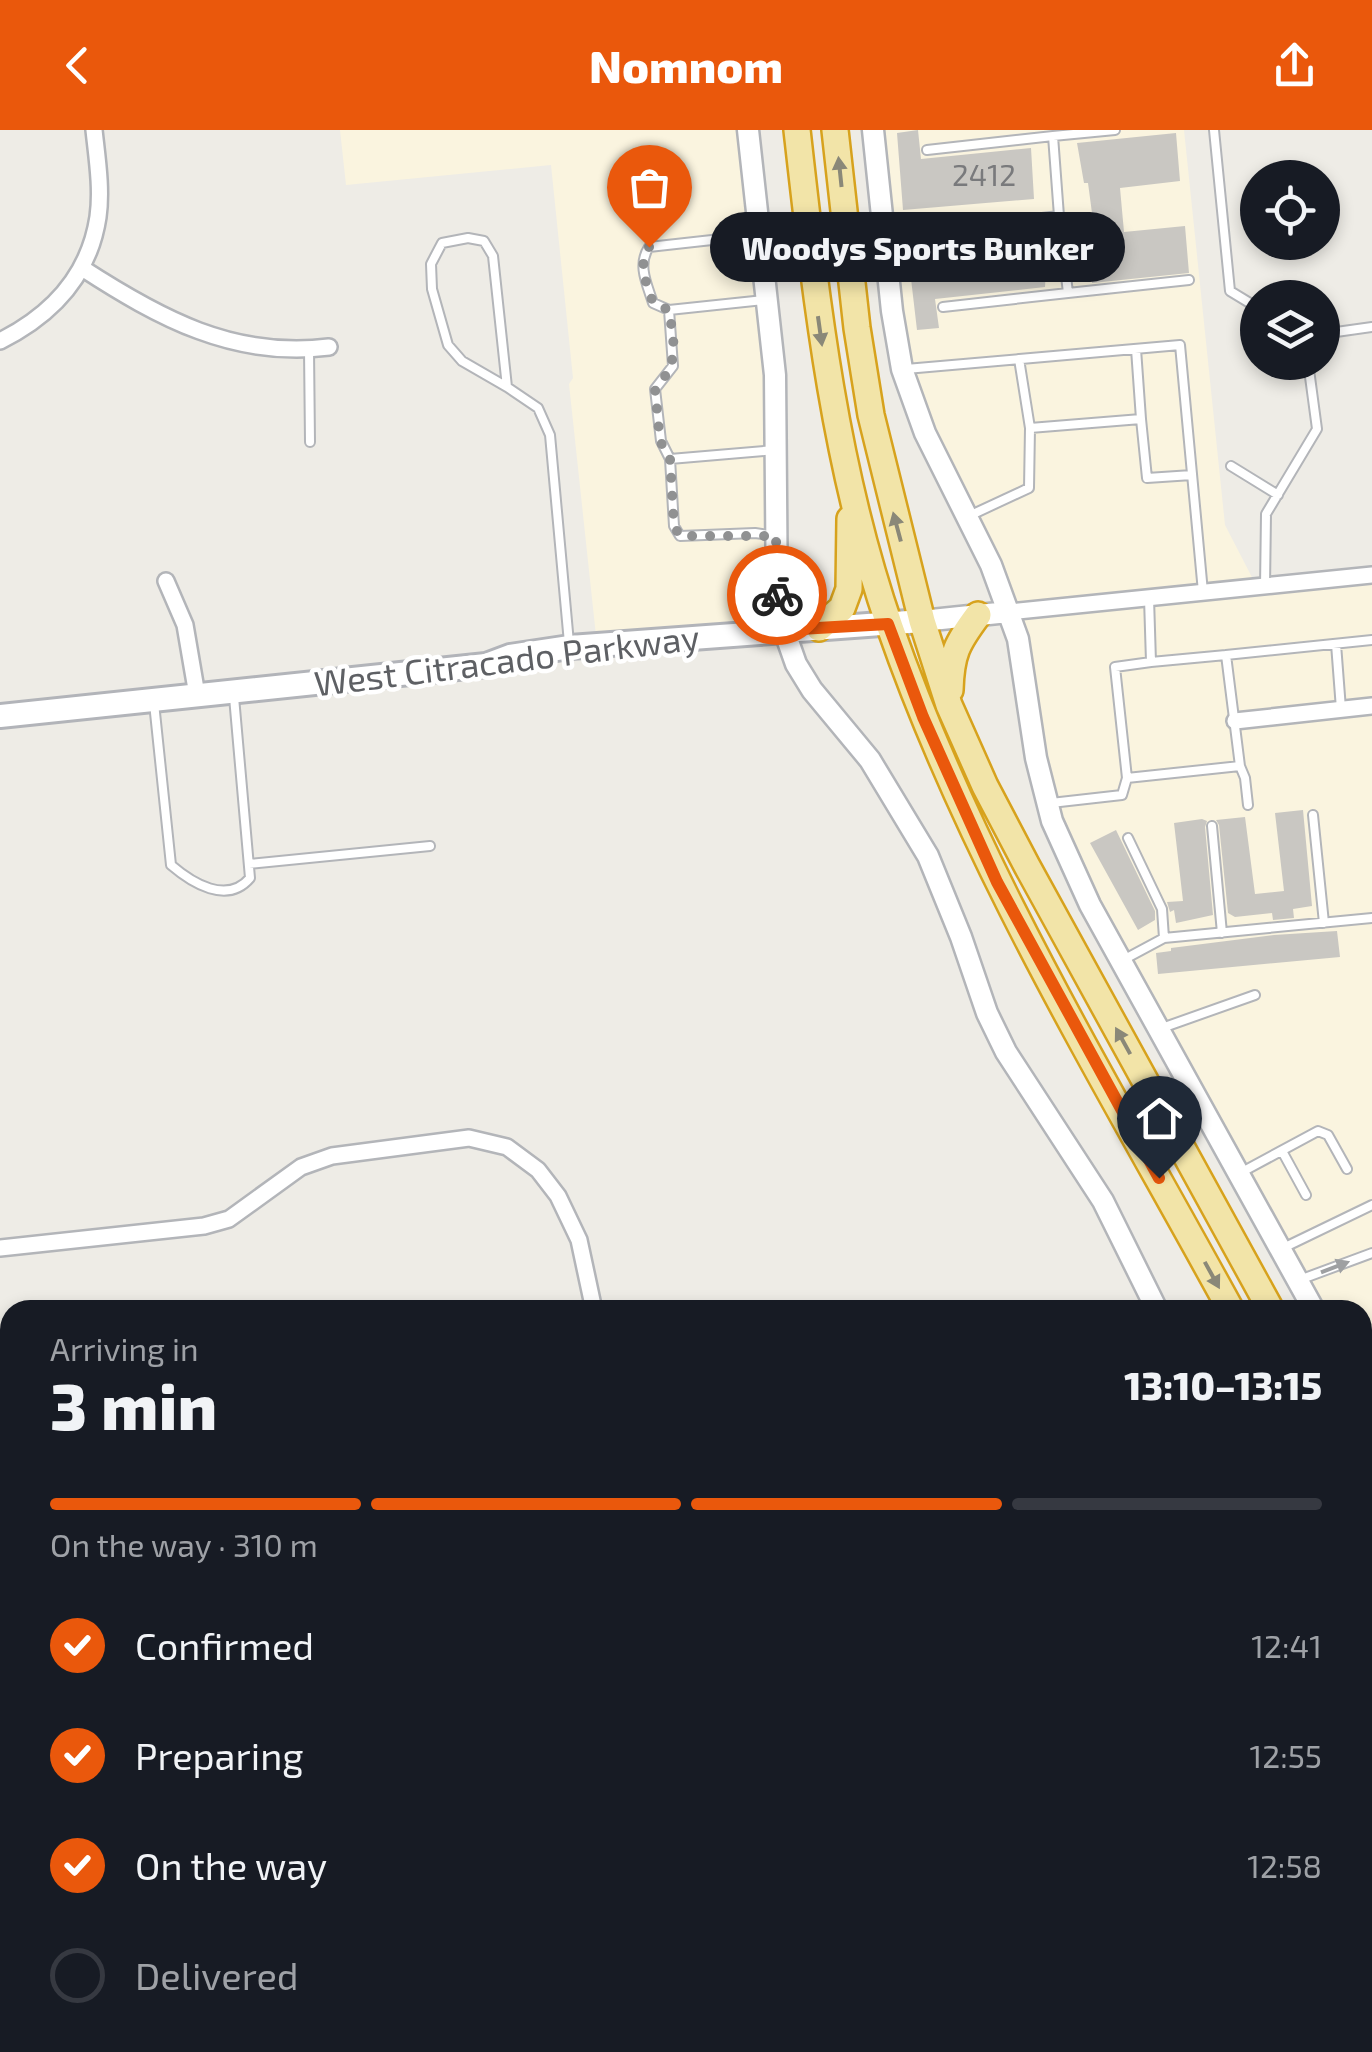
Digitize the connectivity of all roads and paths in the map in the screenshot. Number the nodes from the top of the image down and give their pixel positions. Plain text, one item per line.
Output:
1 (94, 130) edge
2 (748, 130) edge
3 (796, 130) edge
4 (835, 130) edge
5 (873, 130) edge
6 (1115, 130) edge
7 (1214, 130) edge
8 (1053, 136) junction
9 (927, 150) dead end
10 (1059, 216) junction
11 (759, 235) junction
12 (884, 236) junction
13 (82, 268) junction
14 (1189, 280) dead end
15 (1068, 293) junction
16 (1240, 297) edge
17 (766, 300) junction
18 (943, 306) dead end
19 (669, 310) junction
20 (1372, 327) edge
21 (1340, 331) edge
22 (0, 341) edge
23 (329, 347) dead end
24 (1136, 349) junction
25 (309, 350) junction
26 (1019, 359) junction
27 (902, 369) junction
28 (1310, 380) edge
29 (508, 386) junction
30 (1142, 419) junction
31 (1030, 428) junction
32 (310, 442) dead end
33 (775, 450) junction
34 (670, 459) junction
35 (1231, 466) dead end
36 (1192, 476) junction
37 (850, 489) junction
38 (1278, 495) junction
39 (967, 517) junction
40 (776, 536) junction
41 (1372, 575) edge
42 (166, 580) dead end
43 (1265, 586) junction
44 (1203, 592) junction
45 (1149, 598) junction
46 (1008, 612) junction
47 (978, 615) junction
48 (922, 621) junction
49 (888, 624) junction
50 (819, 628) junction
51 (782, 630) junction
52 (1372, 640) edge
53 (1336, 644) junction
54 (570, 647) junction
55 (1226, 656) junction
56 (1151, 662) junction
57 (234, 692) junction
58 (196, 695) junction
59 (154, 701) junction
60 (949, 705) junction
61 (1372, 706) edge
62 (1342, 710) junction
63 (0, 716) edge
64 (1234, 721) junction
65 (1240, 766) junction
66 (1127, 778) junction
67 (1046, 803) junction
68 (1248, 805) dead end
69 (1314, 815) dead end
70 (1212, 826) dead end
71 (1128, 838) dead end
72 (430, 846) dead end
73 (249, 864) junction
74 (1372, 918) edge
75 (1324, 922) junction
76 (1222, 933) junction
77 (1164, 938) junction
78 (1122, 960) junction
79 (1255, 995) dead end
80 (1159, 1028) junction
81 (1282, 1151) junction
82 (1347, 1169) dead end
83 (1239, 1174) junction
84 (1306, 1195) dead end
85 (1372, 1205) edge
86 (0, 1248) edge
87 (1281, 1250) junction
88 (1372, 1252) edge
89 (1298, 1281) junction
90 (592, 1300) edge
91 (1152, 1300) edge
92 (1225, 1300) edge
93 (1266, 1300) edge
94 (1308, 1300) edge

1 - 13 street
2 - 11 street
3 -> 37 highway
48 -> 4 highway
5 - 12 street
6 - 8 lane
7 - 16 lane
8 - 9 lane
8 - 10 lane
10 - 12 lane
10 - 15 lane
11 - 17 street
11 - 19 lane
12 - 27 street
13 - 22 street
13 - 25 street
14 - 15 lane
15 - 18 lane
17 - 19 lane
17 - 33 street
19 - 34 lane
20 - 21 lane
23 - 25 street
24 - 26 lane
24 - 30 lane
24 - 36 lane
25 - 32 lane
26 - 27 lane
26 - 31 lane
27 - 39 street
28 - 38 lane
29 - 29 lane
29 - 54 lane
30 - 31 lane
30 - 36 lane
31 - 39 lane
33 - 34 lane
33 - 40 street
34 - 40 lane
35 - 38 lane
36 - 44 lane
37 - 49 highway
37 - 50 highway
38 - 43 lane
39 - 46 street
40 - 51 street
41 - 43 street, West Citracado Parkway
42 - 58 street
43 - 44 street, West Citracado Parkway
44 - 45 street, West Citracado Parkway
45 - 46 street, West Citracado Parkway
45 - 56 lane
46 - 47 street, West Citracado Parkway
46 - 67 street
47 - 48 street, West Citracado Parkway
47 - 60 highway
48 - 49 main road, West Citracado Parkway
48 - 60 highway
49 - 50 main road, West Citracado Parkway
49 -> 92 highway
50 - 51 main road, West Citracado Parkway
51 - 54 main road, West Citracado Parkway
51 - 91 street
52 - 53 lane
53 - 55 lane
53 - 62 lane
54 - 57 main road, West Citracado Parkway
55 - 56 lane
55 - 64 lane
56 - 66 lane
57 - 58 main road, West Citracado Parkway
57 - 73 lane
58 - 59 main road, West Citracado Parkway
59 - 63 main road, West Citracado Parkway
59 - 73 lane
93 -> 60 highway
61 - 62 street
62 - 64 street
64 - 65 lane
65 - 66 lane
65 - 68 lane
66 - 67 lane
67 - 78 street
69 - 75 lane
70 - 76 lane
71 - 77 lane
72 - 73 lane
74 - 75 lane
75 - 76 lane
76 - 77 lane
77 - 78 lane
78 - 80 street
79 - 80 lane
80 - 83 street
81 - 82 lane
81 - 83 lane
81 - 84 lane
83 - 87 street
85 - 87 lane
86 - 90 street
87 - 89 street
89 -> 88 lane
89 - 94 street

